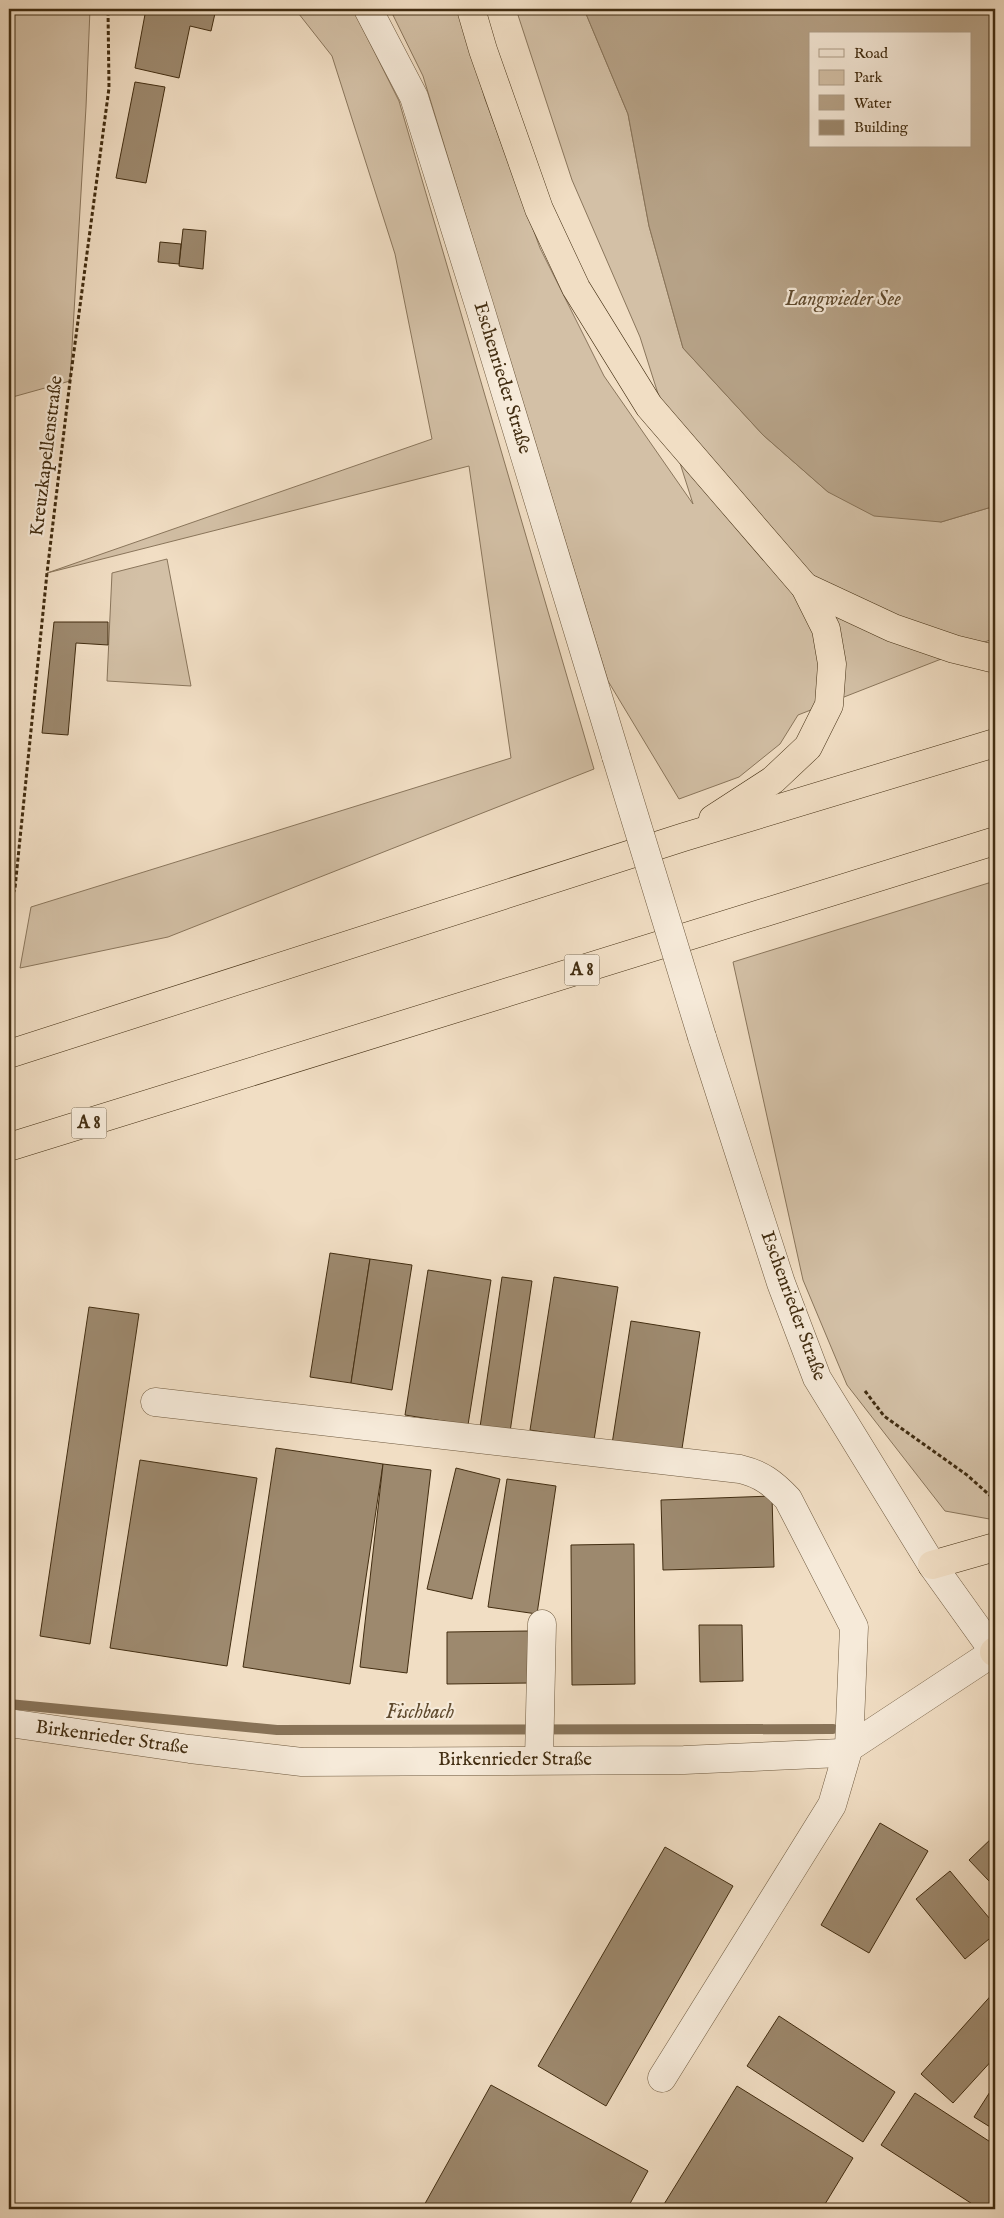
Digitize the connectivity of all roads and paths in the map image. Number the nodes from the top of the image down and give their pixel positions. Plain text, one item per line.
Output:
1 (108, 9) edge
2 (368, 9) edge
3 (471, 9) edge
4 (806, 587) junction
5 (995, 659) edge
6 (995, 743) edge
7 (684, 837) junction
8 (995, 841) edge
9 (9, 906) edge
10 (9, 1054) edge
11 (9, 1147) edge
12 (860, 1384) dead end
13 (155, 1402) dead end
14 (995, 1500) edge
15 (995, 1547) edge
16 (932, 1565) junction
17 (542, 1624) dead end
18 (995, 1652) edge
19 (9, 1723) edge
20 (849, 1747) junction
21 (539, 1756) junction
22 (662, 2078) dead end

1 - 9 path, Kreuzkapellenstraße
2 - 16 street, Eschenrieder Straße, bridge
3 - 4 highway
4 - 5 highway
4 - 7 highway
6 - 7 highway
7 - 10 highway
8 - 11 highway, A 8
12 - 14 path
13 - 20 street
15 - 16 highway
16 - 18 street, Eschenrieder Straße
17 - 21 street
18 - 20 street, Birkenrieder Straße
19 - 21 street, Birkenrieder Straße
20 - 21 street, Birkenrieder Straße
20 - 22 street

